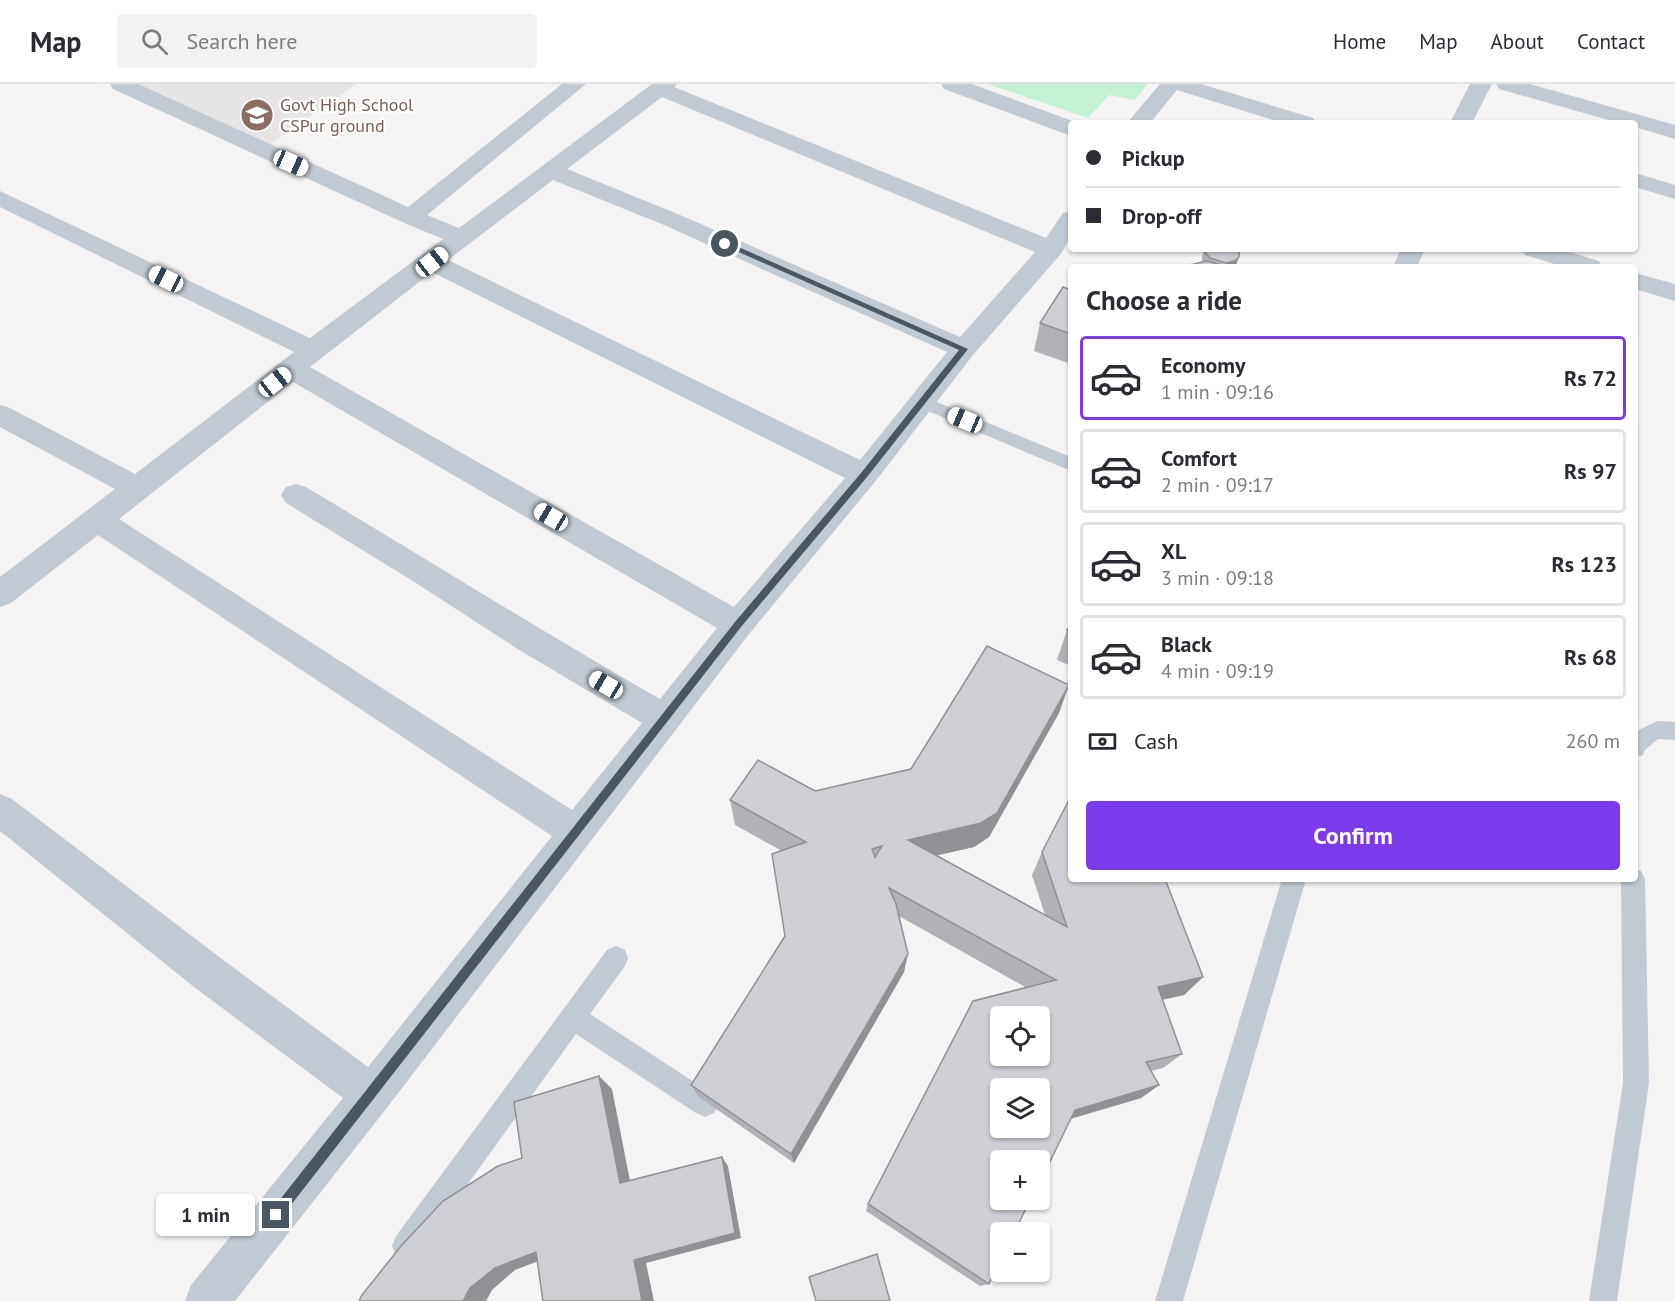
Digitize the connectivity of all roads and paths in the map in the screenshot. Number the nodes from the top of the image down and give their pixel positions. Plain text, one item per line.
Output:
1 (121, 84) edge
2 (575, 84) edge
3 (952, 84) edge
4 (1171, 84) edge
5 (1179, 84) edge
6 (1481, 84) edge
7 (1507, 84) edge
8 (663, 86) edge
9 (1141, 120) edge
10 (1295, 120) edge
11 (1463, 120) edge
12 (1633, 120) edge
13 (1638, 121) edge
14 (1068, 127) edge
15 (1675, 132) edge
16 (551, 171) junction
17 (1638, 181) edge
18 (1675, 192) edge
19 (0, 198) edge
20 (410, 217) junction
21 (1068, 223) edge
22 (463, 238) junction
23 (1051, 249) junction
24 (1542, 252) edge
25 (432, 262) junction
26 (1573, 264) edge
27 (1638, 282) edge
28 (1675, 293) edge
29 (964, 349) junction
30 (302, 359) junction
31 (922, 402) junction
32 (0, 415) edge
33 (1068, 463) edge
34 (864, 475) junction
35 (139, 489) junction
36 (296, 495) dead end
37 (96, 519) junction
38 (0, 594) edge
39 (738, 624) junction
40 (665, 719) junction
41 (1675, 731) edge
42 (1638, 742) edge
43 (0, 810) edge
44 (577, 833) junction
45 (1293, 882) edge
46 (1633, 882) edge
47 (616, 958) dead end
48 (573, 1018) junction
49 (372, 1095) junction
50 (705, 1104) edge
51 (393, 1263) edge
52 (207, 1301) edge
53 (1169, 1301) edge
54 (1603, 1301) edge

1 - 20 street
2 - 20 street
3 - 14 street
4 - 9 street
5 - 10 street
6 - 11 street
7 - 12 street
8 - 16 street
8 - 23 street
13 - 15 street
16 - 22 street
16 - 29 street
17 - 18 street
19 - 30 street
20 - 22 street
21 - 23 street
22 - 25 street
23 - 29 street
24 - 26 street
25 - 30 street
25 - 34 street
27 - 28 street
29 - 31 street
30 - 35 street
30 - 39 street
31 - 33 lane
31 - 34 street
32 - 35 street
34 - 39 street
35 - 37 street
36 - 40 street
37 - 38 street
37 - 44 street
39 - 40 street
40 - 44 street
41 - 42 lane
43 - 49 street
44 - 49 street
45 - 53 lane
46 - 54 lane
47 - 48 lane
48 - 50 lane
48 - 51 lane
49 - 52 street

